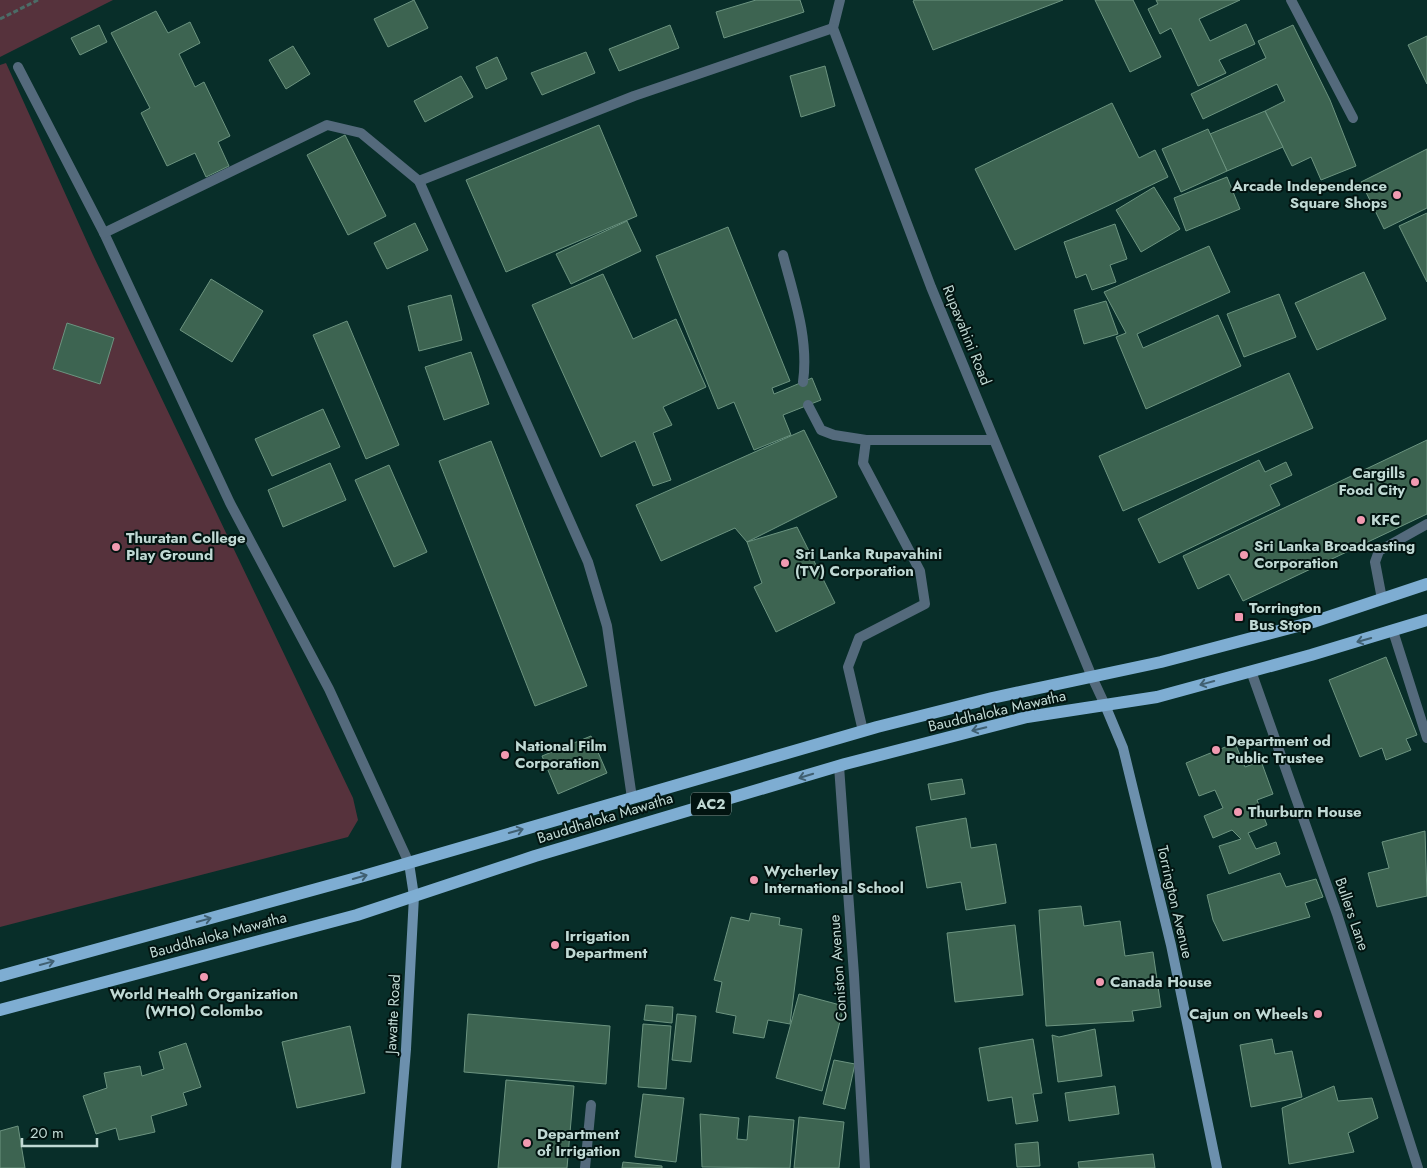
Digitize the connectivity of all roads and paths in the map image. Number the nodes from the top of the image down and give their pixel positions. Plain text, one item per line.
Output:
1 (38, 0) edge
2 (840, 0) edge
3 (1291, 0) edge
4 (0, 19) edge
5 (833, 28) junction
6 (18, 66) dead end
7 (1353, 118) dead end
8 (419, 181) junction
9 (104, 233) junction
10 (784, 255) dead end
11 (803, 382) dead end
12 (808, 405) dead end
13 (866, 440) junction
14 (993, 440) junction
15 (1427, 524) edge
16 (1427, 584) edge
17 (1382, 599) junction
18 (1427, 620) edge
19 (1393, 631) junction
20 (1251, 671) junction
21 (1092, 677) junction
22 (1104, 705) junction
23 (863, 731) junction
24 (1427, 738) edge
25 (839, 766) junction
26 (632, 798) junction
27 (408, 863) junction
28 (414, 896) junction
29 (0, 976) edge
30 (0, 1010) edge
31 (591, 1104) dead end
32 (396, 1168) edge
33 (585, 1168) edge
34 (864, 1168) edge
35 (1217, 1168) edge
36 (1418, 1168) edge

1 - 4 path
2 - 5 street
3 - 7 street
5 - 8 street
5 - 14 street, Rupavahini Road
6 - 9 street
8 - 9 street
8 - 26 street
9 - 27 street
10 - 11 street
12 - 13 street
13 - 14 street
13 - 23 street
14 - 21 street, Rupavahini Road
15 - 17 street
16 - 17 main road, Bauddhaloka Mawatha / AC2
17 - 21 main road, Bauddhaloka Mawatha / AC2
18 - 19 main road, Bauddhaloka Mawatha / AC2
19 -> 20 main road, Bauddhaloka Mawatha / AC2
19 - 24 street
20 -> 22 main road, Bauddhaloka Mawatha / AC2
20 - 36 street, Bullers Lane
21 - 22 street, Rupavahini Road
21 - 23 main road, Bauddhaloka Mawatha / AC2
22 -> 25 main road, Bauddhaloka Mawatha / AC2
22 - 35 main road, Torrington Avenue
23 - 26 main road, Bauddhaloka Mawatha / AC2
25 -> 28 main road, Bauddhaloka Mawatha / AC2
25 - 34 street, Coniston Avenue
27 -> 26 main road, Bauddhaloka Mawatha / AC2
27 - 28 main road, Jawatte Road
29 -> 27 main road, Bauddhaloka Mawatha / AC2
28 - 30 main road, Bauddhaloka Mawatha / AC2
28 - 32 main road, Jawatte Road
31 - 33 street

